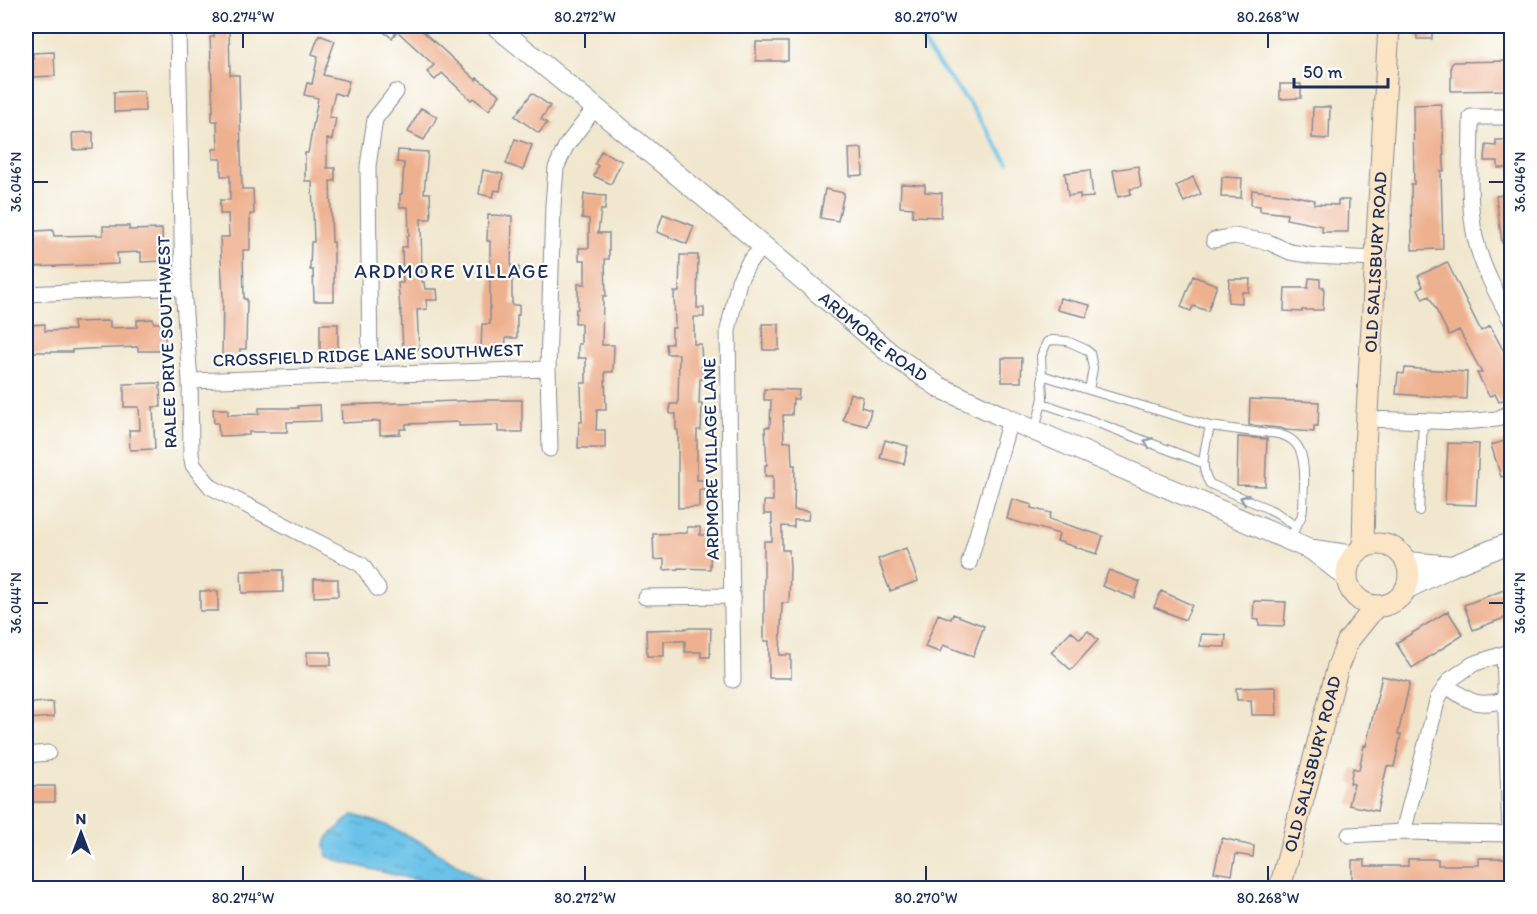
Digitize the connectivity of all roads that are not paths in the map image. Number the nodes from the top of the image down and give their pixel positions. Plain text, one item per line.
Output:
1 (178, 26) edge
2 (496, 26) edge
3 (1389, 26) edge
4 (396, 92) dead end
5 (595, 108) junction
6 (1512, 117) edge
7 (1214, 240) dead end
8 (763, 247) junction
9 (1376, 259) junction
10 (183, 287) junction
11 (26, 294) edge
12 (1512, 322) edge
13 (548, 369) junction
14 (370, 375) junction
15 (1042, 375) junction
16 (190, 381) junction
17 (1089, 390) junction
18 (1042, 403) junction
19 (1512, 412) edge
20 (1367, 419) junction
21 (1010, 420) junction
22 (1423, 420) junction
23 (1210, 426) junction
24 (1035, 431) junction
25 (550, 449) dead end
26 (1203, 463) junction
27 (1419, 511) dead end
28 (1293, 533) junction
29 (1512, 542) edge
30 (1367, 549) junction
31 (1312, 550) junction
32 (1407, 561) junction
33 (969, 563) dead end
34 (1452, 566) junction
35 (1349, 584) junction
36 (1406, 589) junction
37 (378, 590) dead end
38 (733, 596) junction
39 (645, 597) dead end
40 (1376, 606) junction
41 (1348, 641) junction
42 (1508, 652) edge
43 (733, 680) dead end
44 (1447, 686) junction
45 (1505, 699) junction
46 (48, 753) dead end
47 (26, 755) edge
48 (1403, 832) junction
49 (1511, 834) edge
50 (1349, 835) dead end
51 (1280, 888) edge

1 - 10 street, RALEE DRIVE SOUTHWEST
2 - 5 street, ARDMORE ROAD
3 - 9 main road, OLD SALISBURY ROAD
4 - 14 street
5 - 8 street, ARDMORE ROAD
5 - 13 street
6 - 12 street
7 - 9 street
8 - 21 street, ARDMORE ROAD
8 - 38 street, ARDMORE VILLAGE LANE
9 - 20 main road, OLD SALISBURY ROAD
10 - 11 street
10 - 16 street, RALEE DRIVE SOUTHWEST
13 - 14 street, CROSSFIELD RIDGE LANE SOUTHWEST
13 - 25 street
14 - 16 street, CROSSFIELD RIDGE LANE SOUTHWEST
15 - 17 lane
15 - 17 lane
15 - 18 lane
16 - 37 street, RALEE DRIVE SOUTHWEST
17 - 23 lane
18 - 24 lane
26 -> 18 lane
19 - 22 street
20 - 22 street
20 - 30 main road, OLD SALISBURY ROAD
21 - 24 street, ARDMORE ROAD
21 - 33 street
22 - 27 lane
23 - 26 lane
23 - 28 lane
24 - 28 street, ARDMORE ROAD
28 -> 26 lane
28 - 31 street, ARDMORE ROAD
29 - 34 street
30 - 31 street, ARDMORE ROAD
30 - 32 main road
30 - 35 main road, OLD SALISBURY ROAD
31 - 35 street, ARDMORE ROAD
32 - 34 street
32 - 36 main road
34 - 36 street
35 - 40 main road
35 - 41 main road, OLD SALISBURY ROAD
36 - 40 main road, OLD SALISBURY ROAD
38 - 39 street
38 - 43 street, ARDMORE VILLAGE LANE
40 - 41 main road, OLD SALISBURY ROAD
41 - 51 main road, OLD SALISBURY ROAD
42 - 44 street
42 - 45 street
44 - 45 street
44 - 48 street
45 - 49 street
46 - 47 street
48 - 49 street
48 - 50 street

